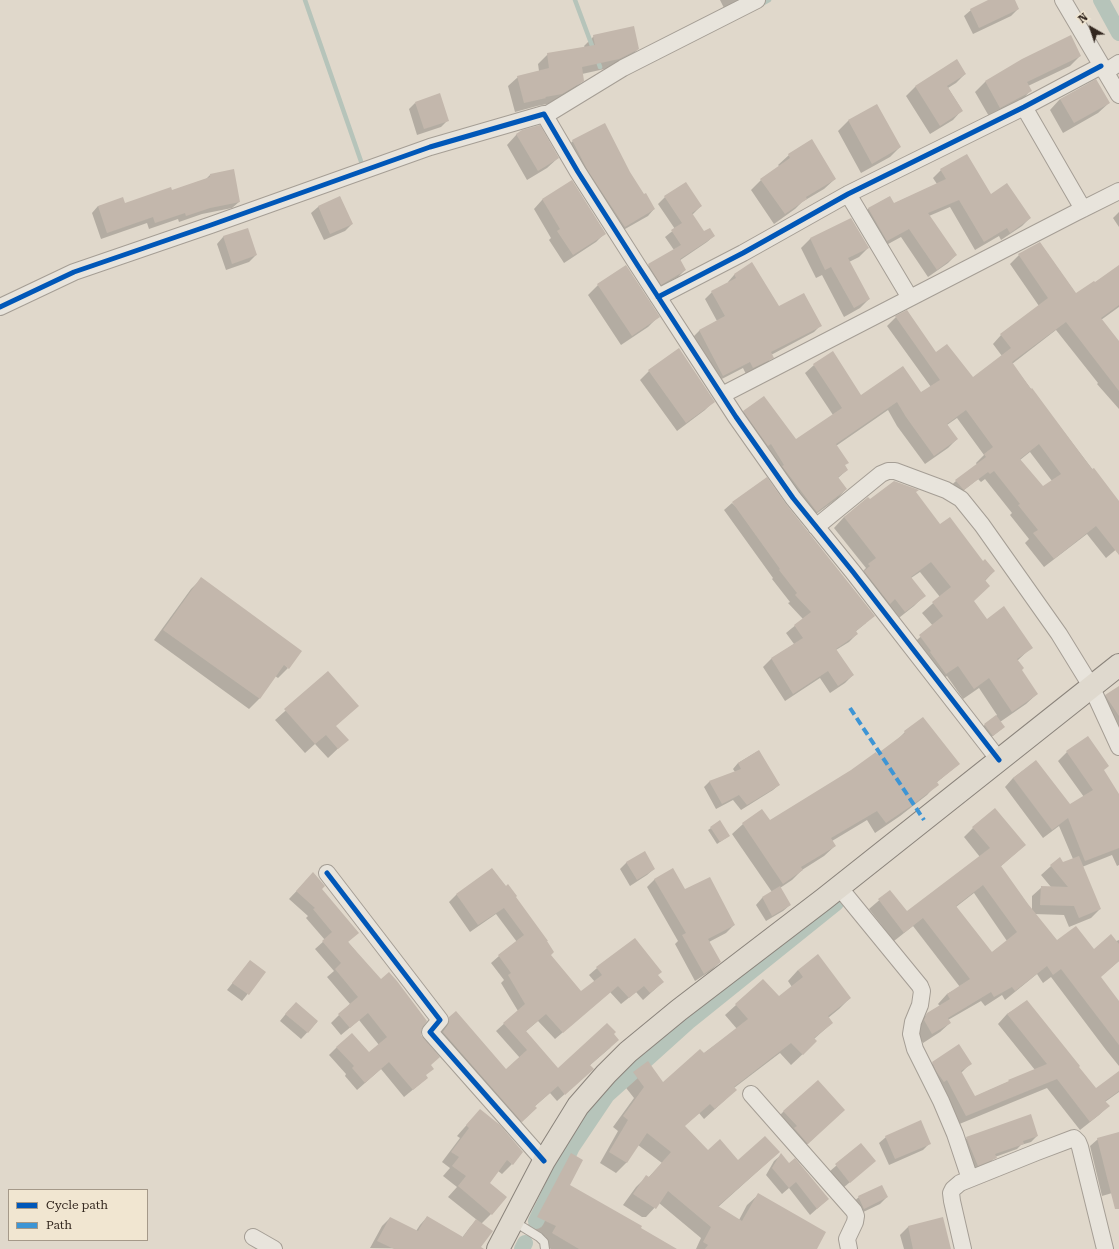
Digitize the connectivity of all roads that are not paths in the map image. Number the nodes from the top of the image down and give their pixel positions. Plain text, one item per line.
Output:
1 (757, 0) edge
2 (1063, 0) edge
3 (1119, 63) edge
4 (1103, 69) junction
5 (1119, 95) edge
6 (1024, 107) junction
7 (546, 115) junction
8 (1119, 191) edge
9 (848, 194) junction
10 (1083, 209) junction
11 (658, 297) junction
12 (910, 298) junction
13 (0, 306) edge
14 (722, 395) junction
15 (816, 527) junction
16 (1119, 665) edge
17 (1091, 686) junction
18 (1119, 747) edge
19 (999, 760) junction
20 (327, 873) dead end
21 (838, 887) junction
22 (751, 1094) dead end
23 (544, 1161) junction
24 (970, 1179) junction
25 (513, 1221) junction
26 (253, 1237) dead end
27 (274, 1249) edge
28 (498, 1249) edge
29 (545, 1249) edge
30 (849, 1249) edge
31 (963, 1249) edge
32 (1105, 1249) edge

1 - 7 street
2 - 4 street
3 - 4 street
4 - 5 street
4 - 6 street
6 - 9 street
6 - 10 street
7 - 11 street
7 - 13 street
8 - 10 street
9 - 11 street
9 - 12 street
10 - 12 street
11 - 14 street
12 - 14 street
14 - 15 street
15 - 17 street
15 - 19 street
16 - 17 main road
17 - 18 street
17 - 19 main road
19 - 21 main road
20 - 23 street
21 - 23 main road
21 - 24 street
22 - 30 street
23 - 25 main road
24 - 31 street
24 - 32 street
25 - 28 main road
25 - 29 lane
26 - 27 street

